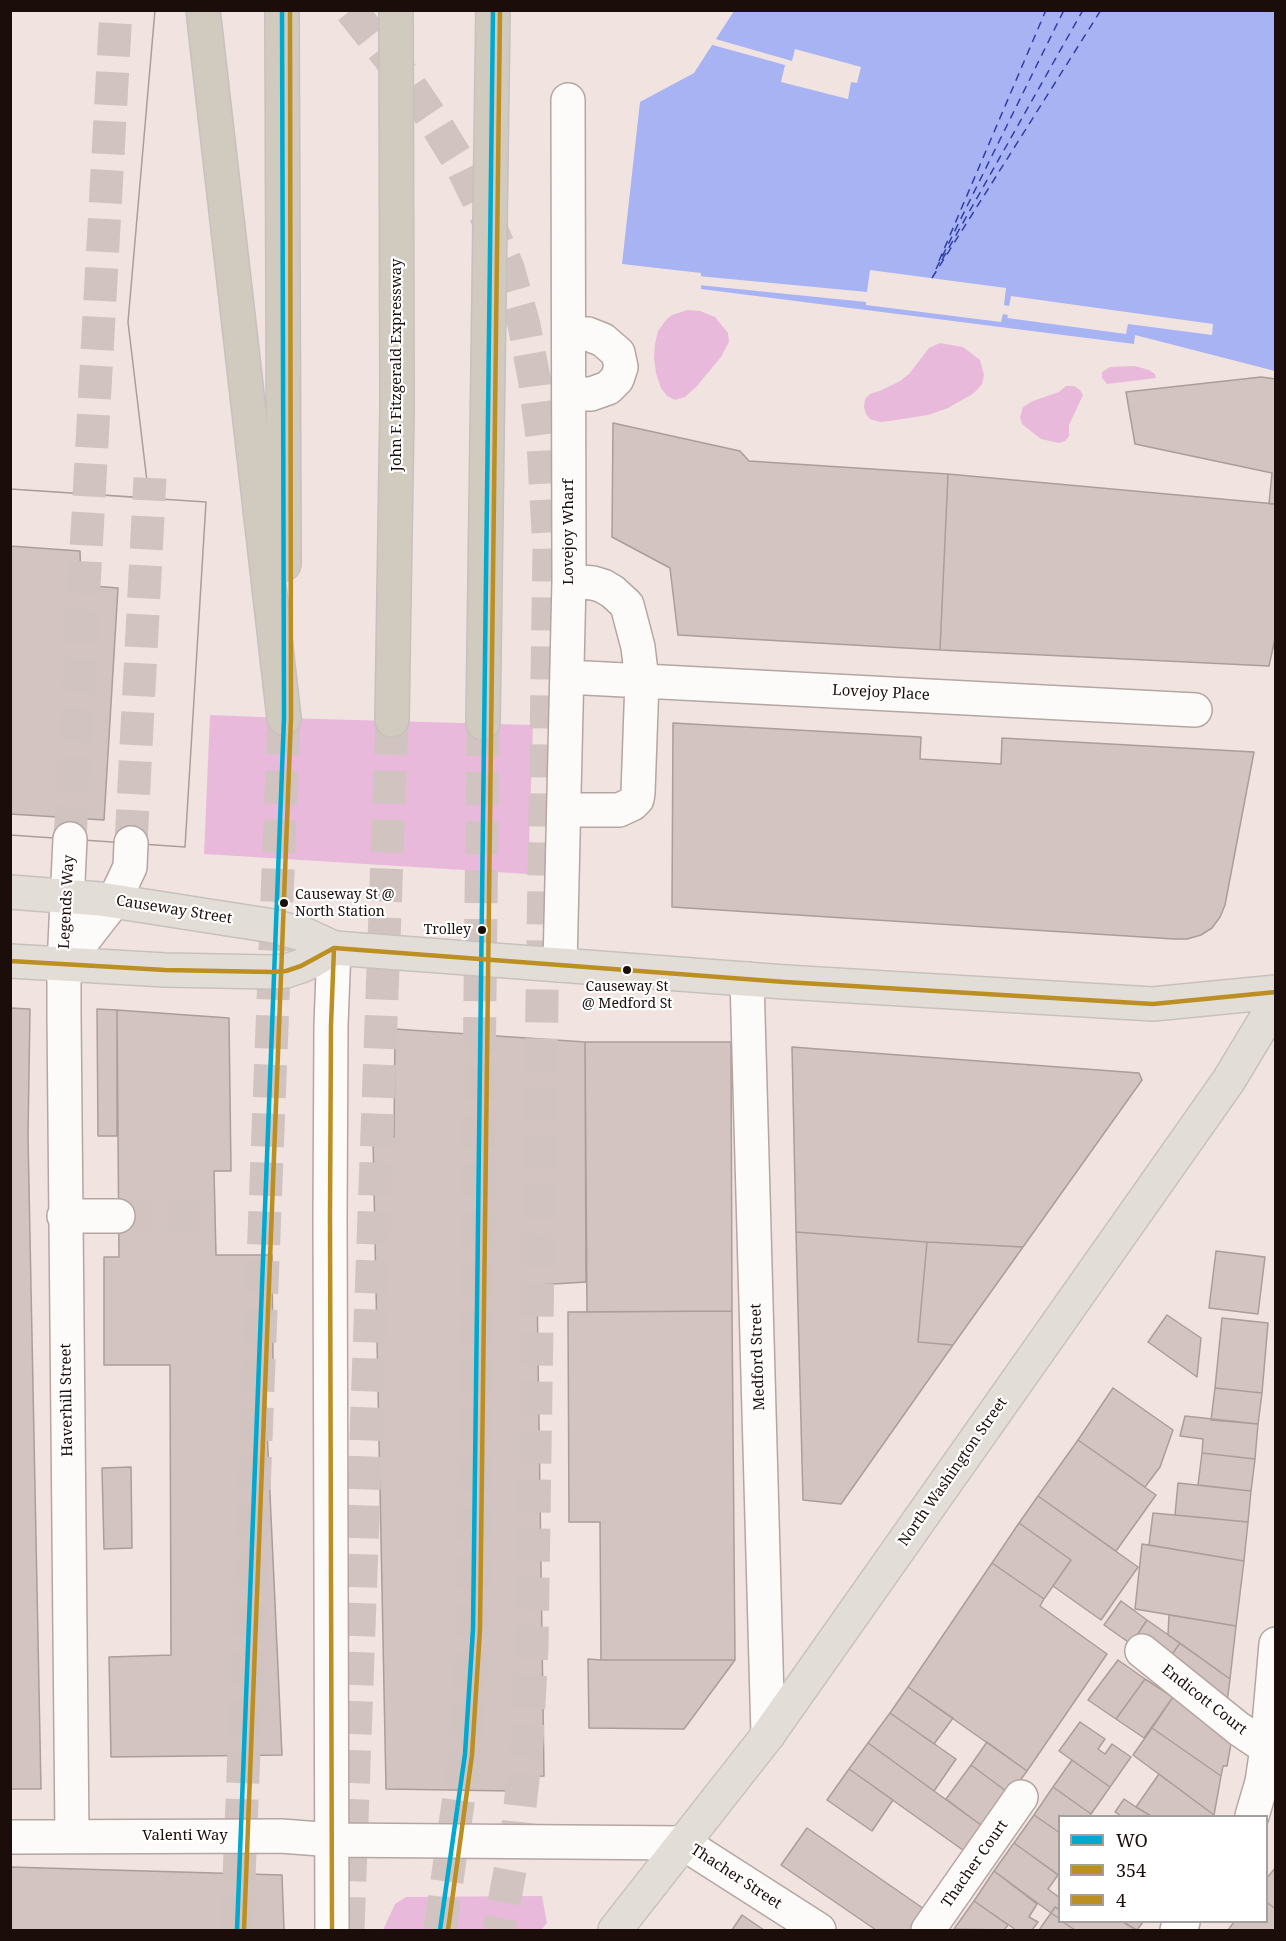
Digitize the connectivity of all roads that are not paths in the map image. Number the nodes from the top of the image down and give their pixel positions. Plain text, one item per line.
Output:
1 (202, 10) edge
2 (282, 10) edge
3 (396, 10) edge
4 (493, 10) edge
5 (568, 100) dead end
6 (569, 333) junction
7 (569, 394) junction
8 (569, 581) junction
9 (567, 677) junction
10 (642, 681) junction
11 (1195, 710) dead end
12 (392, 720) tunnel mouth
13 (483, 723) tunnel mouth
14 (564, 810) junction
15 (70, 839) tunnel mouth
16 (131, 843) tunnel mouth
17 (10, 892) edge
18 (68, 895) junction
19 (114, 901) junction
20 (334, 948) junction
21 (10, 961) edge
22 (64, 965) junction
23 (560, 965) junction
24 (747, 979) junction
25 (1275, 992) edge
26 (1275, 1002) edge
27 (64, 1216) junction
28 (118, 1216) tunnel mouth
29 (1275, 1644) edge
30 (1142, 1651) dead end
31 (768, 1735) junction
32 (1267, 1748) junction
33 (1269, 1786) edge
34 (1021, 1797) dead end
35 (1253, 1815) edge
36 (72, 1836) junction
37 (10, 1837) edge
38 (333, 1840) junction
39 (683, 1843) junction
40 (332, 1930) edge
41 (615, 1930) edge
42 (819, 1930) edge
43 (928, 1930) edge

1 - 2 highway
3 - 12 highway, John F. Fitzgerald Expressway
4 - 13 highway
5 - 6 street, Lovejoy Wharf
6 - 7 street, Lovejoy Wharf
6 - 7 street
7 - 8 street, Lovejoy Wharf
8 - 9 street, Lovejoy Wharf
8 - 10 street
9 - 10 street, Lovejoy Place
9 - 14 street, Lovejoy Wharf
10 - 11 street, Lovejoy Place
10 - 14 street
14 - 23 street, Lovejoy Wharf
15 - 18 street, Legends Way
16 - 19 street
17 - 18 main road, Causeway Street
18 - 19 main road, Causeway Street
18 - 22 street, Legends Way
19 - 20 main road, Causeway Street
19 - 22 street
20 - 22 main road
20 - 23 main road, Causeway Street
20 - 38 street
21 - 22 main road
22 - 27 street, Haverhill Street
23 - 24 main road, Causeway Street
24 - 25 main road, Causeway Street
24 - 31 street, Medford Street
26 - 31 main road, North Washington Street
27 - 28 street
27 - 36 street, Haverhill Street
29 - 32 street
30 - 32 street, Endicott Court
31 - 39 main road, North Washington Street
32 - 33 street
33 - 35 street
34 - 43 street, Thacher Court
36 - 37 street, Valenti Way
36 - 38 street, Valenti Way
38 - 39 street, Valenti Way
38 - 40 street
39 - 41 main road, North Washington Street
39 - 42 street, Thacher Street

